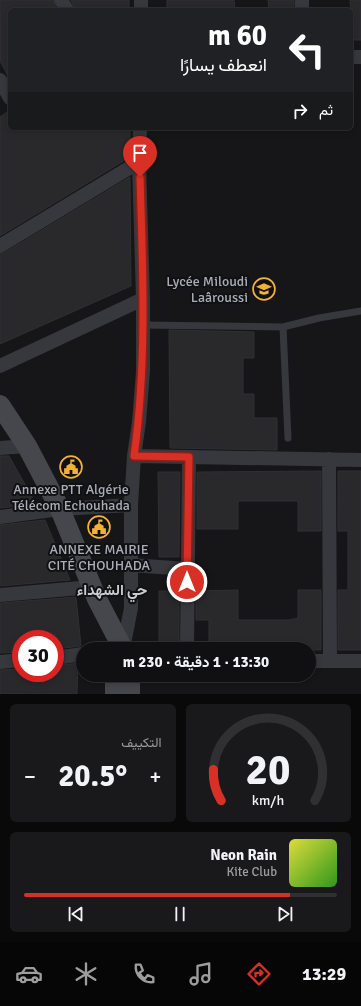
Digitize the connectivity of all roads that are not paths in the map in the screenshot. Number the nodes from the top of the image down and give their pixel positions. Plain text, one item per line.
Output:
1 (0, 80) edge
2 (8, 94) edge
3 (140, 130) edge
4 (139, 162) junction
5 (0, 246) edge
6 (143, 299) junction
7 (361, 311) edge
8 (143, 325) junction
9 (283, 327) junction
10 (0, 366) edge
11 (0, 404) edge
12 (288, 438) dead end
13 (27, 446) junction
14 (0, 448) edge
15 (134, 456) junction
16 (189, 457) junction
17 (329, 459) junction
18 (361, 460) edge
19 (131, 505) junction
20 (60, 509) junction
21 (0, 517) edge
22 (130, 565) junction
23 (187, 569) junction
24 (94, 593) junction
25 (0, 595) edge
26 (106, 642) edge
27 (119, 642) edge
28 (124, 642) edge
29 (187, 642) edge
30 (76, 655) edge
31 (64, 657) edge
32 (316, 660) edge
33 (12, 661) edge
34 (330, 661) junction
35 (361, 661) edge
36 (0, 662) edge
37 (120, 682) edge
38 (130, 694) edge

1 - 2 street
3 - 4 street
4 - 5 street
4 - 6 street
6 - 8 street
6 - 10 street
7 - 9 lane
8 - 9 lane
8 - 15 street
9 - 12 lane
11 - 13 street
13 - 14 street
13 - 20 street
15 - 16 street
15 - 19 street
16 - 17 street
16 - 23 street
17 - 18 street
17 - 34 street
19 - 20 street
19 - 22 street
20 - 21 street
20 - 24 street
22 - 23 street
22 - 28 street
23 - 29 street
24 - 25 street
24 - 26 street
24 - 27 street
30 - 31 street
32 - 34 street
33 - 36 street
34 - 35 street
37 - 38 street

